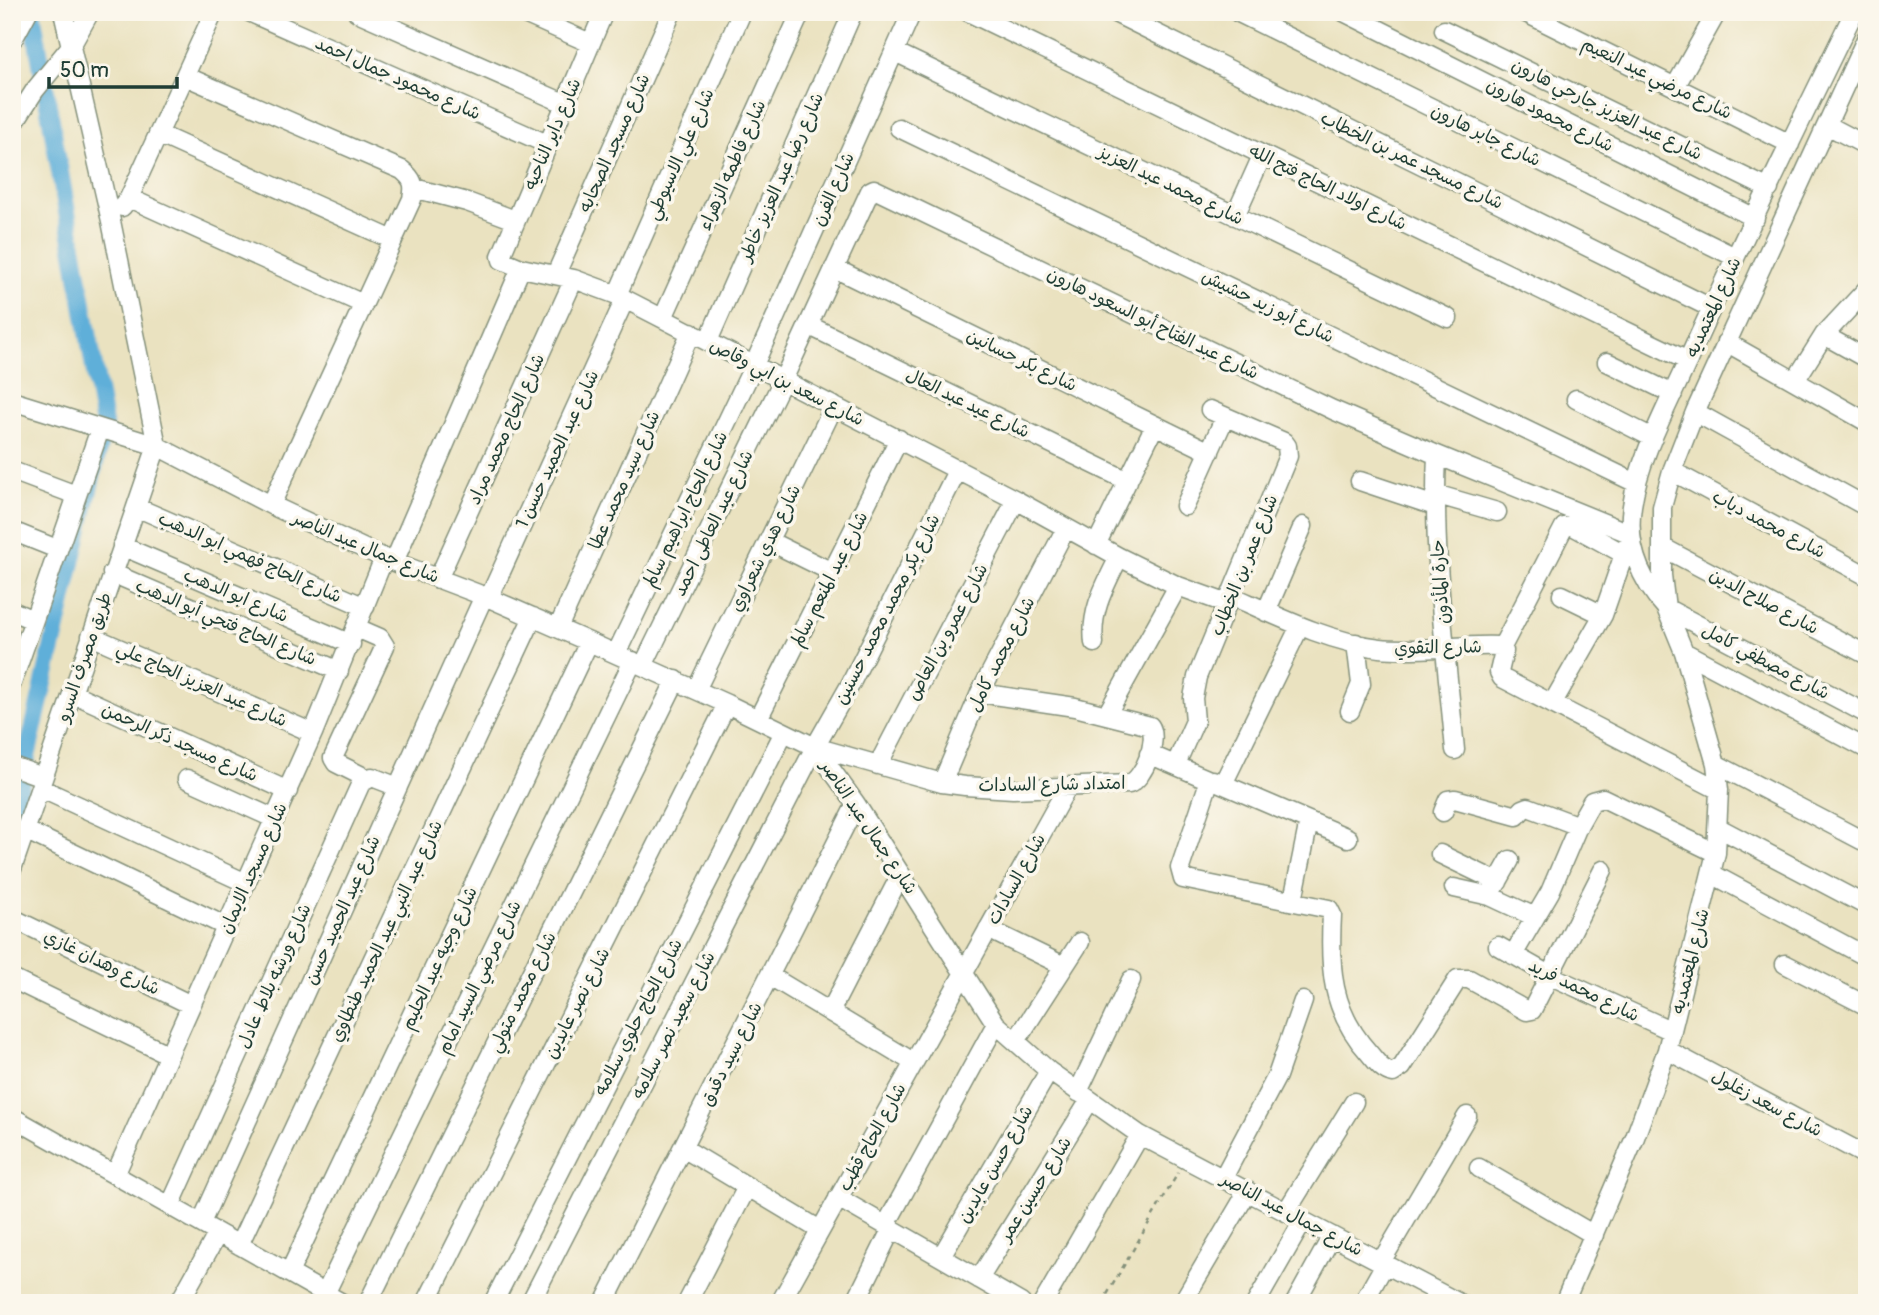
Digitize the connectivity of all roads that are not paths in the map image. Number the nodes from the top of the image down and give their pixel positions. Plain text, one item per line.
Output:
1 (25, 12) edge
2 (63, 12) edge
3 (90, 12) edge
4 (214, 12) edge
5 (250, 12) edge
6 (357, 12) edge
7 (520, 12) edge
8 (604, 12) edge
9 (672, 12) edge
10 (742, 12) edge
11 (801, 12) edge
12 (853, 12) edge
13 (912, 12) edge
14 (968, 12) edge
15 (1113, 12) edge
16 (1237, 12) edge
17 (1344, 12) edge
18 (1524, 12) edge
19 (1717, 12) edge
20 (1854, 12) edge
21 (1444, 30) dead end
22 (12, 36) edge
23 (590, 43) junction
24 (71, 46) junction
25 (1865, 46) edge
26 (895, 52) junction
27 (185, 76) junction
28 (1675, 86) junction
29 (564, 103) junction
30 (1828, 125) junction
31 (12, 126) edge
32 (899, 128) dead end
33 (158, 134) junction
34 (547, 144) junction
35 (1790, 144) junction
36 (1867, 146) edge
37 (1262, 156) junction
38 (414, 188) junction
39 (1769, 189) junction
40 (129, 198) junction
41 (1235, 216) junction
42 (1755, 218) junction
43 (516, 220) junction
44 (111, 221) junction
45 (393, 240) junction
46 (501, 257) joint
47 (1735, 257) junction
48 (522, 268) junction
49 (834, 268) junction
50 (565, 276) junction
51 (621, 297) junction
52 (1864, 297) edge
53 (363, 304) junction
54 (1711, 308) junction
55 (663, 318) junction
56 (1448, 318) dead end
57 (808, 325) junction
58 (691, 332) junction
59 (1824, 335) junction
60 (708, 341) junction
61 (1726, 342) junction
62 (1867, 359) edge
63 (1688, 361) junction
64 (1607, 362) dead end
65 (754, 365) junction
66 (783, 380) junction
67 (1795, 381) junction
68 (1673, 394) junction
69 (1576, 399) dead end
70 (12, 401) edge
71 (834, 406) junction
72 (1695, 412) junction
73 (1867, 422) edge
74 (1155, 425) junction
75 (100, 429) junction
76 (1653, 438) junction
77 (899, 439) junction
78 (157, 446) junction
79 (1210, 452) junction
80 (1437, 455) junction
81 (957, 470) junction
82 (12, 471) edge
83 (1672, 471) junction
84 (1128, 481) junction
85 (1360, 481) dead end
86 (1636, 483) junction
87 (76, 495) junction
88 (1016, 500) junction
89 (1435, 500) junction
90 (271, 505) junction
91 (1185, 506) dead end
92 (136, 507) junction
93 (1867, 507) edge
94 (1497, 512) dead end
95 (1303, 526) dead end
96 (1066, 528) junction
97 (12, 531) edge
98 (1630, 534) junction
99 (769, 541) junction
100 (1096, 545) junction
101 (122, 546) junction
102 (1662, 547) junction
103 (57, 549) junction
104 (1624, 554) junction
105 (1119, 557) junction
106 (389, 560) junction
107 (832, 572) junction
108 (112, 573) junction
109 (1867, 576) edge
110 (438, 579) junction
111 (1178, 586) junction
112 (1562, 595) dead end
113 (487, 597) junction
114 (1230, 600) junction
115 (365, 607) junction
116 (1665, 608) junction
117 (12, 611) edge
118 (1266, 611) junction
119 (1603, 615) junction
120 (533, 617) junction
121 (33, 620) junction
122 (1300, 626) junction
123 (558, 628) junction
124 (91, 636) junction
125 (354, 636) junction
126 (589, 642) junction
127 (18, 643) edge
128 (1094, 643) dead end
129 (1356, 643) junction
130 (1445, 647) junction
131 (1502, 647) junction
132 (1684, 652) junction
133 (616, 654) junction
134 (1867, 655) edge
135 (638, 663) junction
136 (339, 671) junction
137 (676, 680) junction
138 (12, 683) edge
139 (696, 690) junction
140 (72, 693) junction
141 (980, 693) junction
142 (727, 704) junction
143 (1552, 704) junction
144 (1350, 711) dead end
145 (1107, 714) junction
146 (1867, 714) edge
147 (758, 719) junction
148 (784, 732) junction
149 (313, 733) junction
150 (815, 747) junction
151 (1867, 749) edge
152 (1455, 750) dead end
153 (1149, 754) junction
154 (1176, 764) junction
155 (1716, 764) junction
156 (878, 765) junction
157 (12, 766) edge
158 (366, 778) junction
159 (187, 779) dead end
160 (1216, 782) junction
161 (41, 783) junction
162 (942, 783) junction
163 (1068, 786) junction
164 (398, 787) junction
165 (1719, 790) junction
166 (288, 791) junction
167 (856, 804) junction
168 (1443, 812) dead end
169 (275, 819) junction
170 (1309, 821) junction
171 (1579, 824) junction
172 (1719, 828) junction
173 (25, 830) junction
174 (1348, 838) dead end
175 (1867, 843) edge
176 (1716, 853) junction
177 (1440, 854) dead end
178 (1510, 859) dead end
179 (12, 869) edge
180 (1603, 870) dead end
181 (901, 874) junction
182 (1712, 874) junction
183 (246, 883) junction
184 (1454, 888) dead end
185 (1494, 889) junction
186 (1293, 900) junction
187 (1867, 906) edge
188 (1535, 917) junction
189 (12, 918) edge
190 (227, 927) junction
191 (988, 929) junction
192 (1080, 942) dead end
193 (1867, 957) edge
194 (1785, 964) dead end
195 (1064, 966) junction
196 (964, 971) junction
197 (1549, 975) junction
198 (770, 976) junction
199 (12, 979) edge
200 (1131, 980) dead end
201 (1304, 1001) dead end
202 (191, 1005) junction
203 (1867, 1006) edge
204 (830, 1012) junction
205 (996, 1024) junction
206 (1672, 1031) junction
207 (1016, 1041) junction
208 (1667, 1050) junction
209 (169, 1055) junction
210 (914, 1062) junction
211 (1049, 1071) junction
212 (1084, 1096) junction
213 (1354, 1102) dead end
214 (1467, 1116) dead end
215 (12, 1117) edge
216 (1140, 1135) junction
217 (683, 1148) junction
218 (1867, 1156) edge
219 (1479, 1168) dead end
220 (115, 1175) junction
221 (1223, 1178) junction
222 (747, 1187) junction
223 (1248, 1191) junction
224 (838, 1198) junction
225 (170, 1206) junction
226 (1286, 1212) junction
227 (1303, 1220) junction
228 (201, 1223) junction
229 (889, 1227) junction
230 (820, 1230) junction
231 (218, 1233) junction
232 (1594, 1235) junction
233 (1332, 1236) junction
234 (239, 1245) junction
235 (941, 1257) junction
236 (1383, 1263) junction
237 (289, 1273) junction
238 (979, 1279) junction
239 (331, 1299) edge
240 (179, 1303) edge
241 (368, 1303) edge
242 (426, 1303) edge
243 (493, 1303) edge
244 (530, 1303) edge
245 (604, 1303) edge
246 (687, 1303) edge
247 (780, 1303) edge
248 (855, 1303) edge
249 (1021, 1303) edge
250 (1043, 1303) edge
251 (1182, 1303) edge
252 (1256, 1303) edge
253 (1295, 1303) edge
254 (1363, 1303) edge
255 (1459, 1303) edge
256 (1564, 1303) edge

1 - 22 main road
2 - 24 street
3 - 24 street
4 - 27 street
5 - 34 street, شارع محمود جمال احمد
6 - 29 street
7 - 23 street
8 - 23 street, شارع داير الناحيه
9 - 50 street, شارع مسجد الصحابه
10 - 51 street, شارع علي الاسيوطي
11 - 55 street, شارع فاطمه الزهراء
12 - 60 street, شارع رضا عبد العزيز خاطر
13 - 26 street, شارع الفرن
14 - 37 street, شارع اولاد الحاج فتح الله
15 - 54 street, شارع مسجد عمر بن الخطاب
16 - 47 street, شارع جابر هارون
17 - 42 street, شارع محمود هارون
18 - 28 street, شارع مرضي عبد النعيم
19 - 28 street
20 - 35 street, شارع المعتمديه
21 - 39 street, شارع عبد العزيز جارحي هارون
23 - 29 street, شارع داير الناحيه
24 - 31 street
24 - 44 street
25 - 30 street, شارع المعتمديه
26 - 41 street, شارع محمد عبد العزيز
26 - 65 street, شارع الفرن
27 - 33 street
27 - 38 street
28 - 35 street, شارع مرضي عبد النعيم
29 - 34 street, شارع داير الناحيه
30 - 36 street
30 - 61 street, شارع المعتمديه
32 - 86 street, شارع أبو زيد حشيش
33 - 40 street
33 - 45 street
34 - 43 street, شارع داير الناحيه
35 - 39 street, شارع المعتمديه
37 - 41 street
37 - 63 street, شارع اولاد الحاج فتح الله
38 - 43 street
38 - 45 street
39 - 42 street, شارع المعتمديه
40 - 44 street
40 - 53 street
41 - 56 street, شارع محمد عبد العزيز
42 - 47 street, شارع المعتمديه
43 - 46 street, شارع داير الناحيه
44 - 78 street
45 - 53 street
46 - 48 street, شارع سعد بن ابي وقاص
47 - 54 street, شارع المعتمديه
48 - 50 street, شارع سعد بن ابي وقاص
48 - 106 street, شارع مسجد الايمان
49 - 57 street, شارع عبد الفتاح أبو السعود هارون
49 - 74 street, شارع بكر حسانين
49 - 80 street, شارع عبد الفتاح أبو السعود هارون
50 - 51 street, شارع سعد بن ابي وقاص
50 - 110 street, شارع الحاج محمد مراد
51 - 55 street, شارع سعد بن ابي وقاص
51 - 113 street, شارع عبد الحميد حسن 1
52 - 59 street
53 - 90 street
54 - 63 street, شارع المعتمديه
55 - 58 street, شارع سعد بن ابي وقاص
57 - 66 street, شارع عبد الفتاح أبو السعود هارون
57 - 84 street, شارع عيد عبد العال
58 - 60 street, شارع سعد بن ابي وقاص
58 - 123 street, شارع سيد محمد عطا
59 - 62 street
59 - 67 street
60 - 65 street, شارع سعد بن ابي وقاص
61 - 67 street
61 - 72 street, شارع المعتمديه
63 - 68 street, شارع المعتمديه
64 - 68 street
65 - 66 street, شارع سعد بن ابي وقاص
65 - 133 street, شارع الحاج ابراهيم سالم
66 - 71 street, شارع سعد بن ابي وقاص
66 - 135 street, شارع عبد العاطى احمد
67 - 73 street
68 - 76 street, شارع المعتمديه
69 - 76 street
70 - 75 street, شارع جمال عبد الناصر
71 - 77 street, شارع سعد بن ابي وقاص
71 - 99 street, شارع هدي شعراوي
72 - 83 street, شارع المعتمديه
72 - 93 street
74 - 79 street, شارع بكر حسانين
74 - 84 street
75 - 78 street, شارع جمال عبد الناصر
75 - 87 street
76 - 86 street, شارع المعتمديه
77 - 81 street, شارع سعد بن ابي وقاص
77 - 107 street, شارع عبد المنعم سالم
78 - 90 street, شارع جمال عبد الناصر
78 - 92 street, طريق مصرف السرو
79 - 91 street
79 - 114 street, شارع عمر بن الخطاب
80 - 89 street, حارة المأذون
80 - 98 street, شارع عبد الفتاح أبو السعود هارون
81 - 88 street, شارع سعد بن ابي وقاص
81 - 150 street, شارع بكر محمد محمد حسنين
82 - 87 street
83 - 102 street, شارع المعتمديه
83 - 109 street, شارع محمد دياب
84 - 100 street
85 - 89 street
86 - 98 street, شارع المعتمديه
87 - 103 street
88 - 96 street, شارع سعد بن ابي وقاص
88 - 156 street, شارع عمرو بن العاص
89 - 94 street
89 - 130 street, حارة المأذون
90 - 106 street, شارع جمال عبد الناصر
92 - 101 street, طريق مصرف السرو
92 - 115 street, شارع الحاج فهمي ابو الدهب
95 - 118 street
96 - 100 street, شارع التقوي
96 - 141 street, شارع محمد كامل
97 - 103 street
98 - 104 street
98 - 116 street, شارع المعتمديه
99 - 107 street
99 - 139 street, شارع هدي شعراوي
100 - 105 street, شارع التقوي
101 - 108 street, طريق مصرف السرو
101 - 125 street, شارع ابو الدهب
102 - 116 street, شارع المعتمديه
102 - 134 street, شارع صلاح الدين
103 - 121 street
104 - 119 street
104 - 131 street
105 - 111 street, شارع التقوي
105 - 128 street
106 - 110 street, شارع جمال عبد الناصر
106 - 115 street, شارع مسجد الايمان
107 - 147 street, شارع عبد المنعم سالم
108 - 124 street, طريق مصرف السرو
108 - 136 street, شارع الحاج فتحي أبو الدهب
110 - 113 street, شارع جمال عبد الناصر
111 - 114 street, شارع التقوي
111 - 145 street
112 - 119 street
113 - 120 street, شارع جمال عبد الناصر
113 - 164 street, شارع عبد الحميد حسن
114 - 118 street, شارع التقوي
114 - 154 street, شارع عمر بن الخطاب
115 - 125 street, شارع مسجد الايمان
116 - 132 street, شارع المعتمديه
116 - 146 street, شارع مصطفي كامل
117 - 121 street
118 - 122 street, شارع التقوي
119 - 143 street
120 - 123 street, شارع جمال عبد الناصر
120 - 234 street, شارع عبد النبي عبد الحميد طنطاوي
121 - 127 street
122 - 129 street, شارع التقوي
122 - 160 street
123 - 126 street, شارع جمال عبد الناصر
124 - 140 street, طريق مصرف السرو
124 - 149 street, شارع عبد العزيز الحاج علي
125 - 136 street, شارع مسجد الايمان
125 - 158 street, شارع ابو الدهب
126 - 133 street, شارع جمال عبد الناصر
126 - 237 street, شارع وجيه عبد الحليم
127 - 138 street
129 - 130 street, شارع التقوي
129 - 144 street
130 - 131 street, شارع التقوي
130 - 152 street, حارة المأذون
131 - 143 street, شارع التقوي
132 - 151 street
132 - 155 street, شارع المعتمديه
133 - 135 street, شارع جمال عبد الناصر
135 - 137 street, شارع جمال عبد الناصر
135 - 239 street, شارع مرضي السيد امام
136 - 149 street, شارع مسجد الايمان
137 - 139 street, شارع جمال عبد الناصر
137 - 241 street, شارع محمد متولي
139 - 142 street, شارع جمال عبد الناصر
140 - 161 street, طريق مصرف السرو
140 - 166 street, شارع مسجد ذكر الرحمن
141 - 145 street
141 - 162 street, شارع محمد كامل
142 - 147 street, شارع جمال عبد الناصر
142 - 242 street, شارع نصر عابدين
143 - 165 street, شارع التقوي
145 - 153 street
147 - 148 street, شارع جمال عبد الناصر
148 - 150 street, شارع جمال عبد الناصر
148 - 243 street, شارع الحاج حلوي سلامه
149 - 166 street, شارع مسجد الايمان
150 - 156 street, امتداد شارع السادات
150 - 167 street, شارع جمال عبد الناصر
150 - 244 street, شارع سعيد نصر سلامه
153 - 154 street
153 - 163 street, امتداد شارع السادات
154 - 160 street
155 - 165 street, شارع المعتمديه
155 - 175 street
156 - 162 street, امتداد شارع السادات
157 - 161 street
158 - 164 street
158 - 225 street, شارع ورشه بلاط عادل
159 - 169 street
160 - 170 street
160 - 186 street
161 - 173 street, طريق مصرف السرو
161 - 183 street
162 - 163 street, امتداد شارع السادات
163 - 191 street, شارع السادات
164 - 228 street, شارع عبد الحميد حسن
165 - 172 street, شارع المعتمديه
166 - 169 street, شارع مسجد الايمان
167 - 181 street, شارع جمال عبد الناصر
167 - 198 street, شارع سيد دقدق
168 - 171 street
169 - 183 street, شارع مسجد الايمان
170 - 174 street
170 - 186 street
171 - 176 street
171 - 188 street
172 - 176 street, شارع المعتمديه
172 - 187 street
173 - 179 street, طريق مصرف السرو
173 - 190 street
176 - 182 street, شارع المعتمديه
177 - 185 street
178 - 185 street
180 - 197 street
181 - 196 street, شارع جمال عبد الناصر
181 - 204 street
182 - 193 street
182 - 206 street, شارع المعتمديه
183 - 190 street, شارع مسجد الايمان
184 - 185 street
185 - 188 street
186 - 197 street
188 - 197 street, شارع محمد فريد
189 - 202 street, شارع وهدان غازي
190 - 202 street, شارع مسجد الايمان
191 - 195 street
191 - 196 street, شارع السادات
192 - 195 street
194 - 203 street
195 - 207 street
196 - 205 street, شارع جمال عبد الناصر
196 - 210 street, شارع الحاج قطب
197 - 206 street, شارع محمد فريد
198 - 204 street
198 - 217 street, شارع سيد دقدق
199 - 209 street
200 - 212 street, شارع حسين عمر
201 - 221 street
202 - 209 street, شارع مسجد الايمان
204 - 210 street
205 - 207 street, شارع جمال عبد الناصر
205 - 229 street
206 - 208 street, شارع المعتمديه
207 - 211 street, شارع جمال عبد الناصر
208 - 218 street, شارع سعد زغلول
208 - 232 street, شارع المعتمديه
209 - 220 street, شارع مسجد الايمان
210 - 224 street, شارع الحاج قطب
211 - 212 street, شارع جمال عبد الناصر
211 - 235 street, شارع حسن عابدين
212 - 216 street, شارع جمال عبد الناصر
212 - 238 street, شارع حسين عمر
213 - 226 street
214 - 236 street
215 - 220 street
216 - 221 street, شارع جمال عبد الناصر
216 - 250 street
217 - 222 street
217 - 245 street, شارع سيد دقدق
219 - 232 street
220 - 225 street
221 - 223 street, شارع جمال عبد الناصر
222 - 230 street
222 - 246 street
223 - 226 street, شارع جمال عبد الناصر
223 - 251 street
224 - 229 street
224 - 230 street, شارع الحاج قطب
225 - 228 street
226 - 227 street, شارع جمال عبد الناصر
227 - 233 street, شارع جمال عبد الناصر
227 - 252 street
228 - 231 street
229 - 235 street
229 - 248 street
230 - 247 street, شارع الحاج قطب
231 - 234 street
231 - 240 street
232 - 256 street, شارع المعتمديه
233 - 236 street, شارع جمال عبد الناصر
233 - 253 street
234 - 237 street
235 - 238 street
236 - 254 street
236 - 255 street, شارع جمال عبد الناصر
237 - 239 street
238 - 249 street

